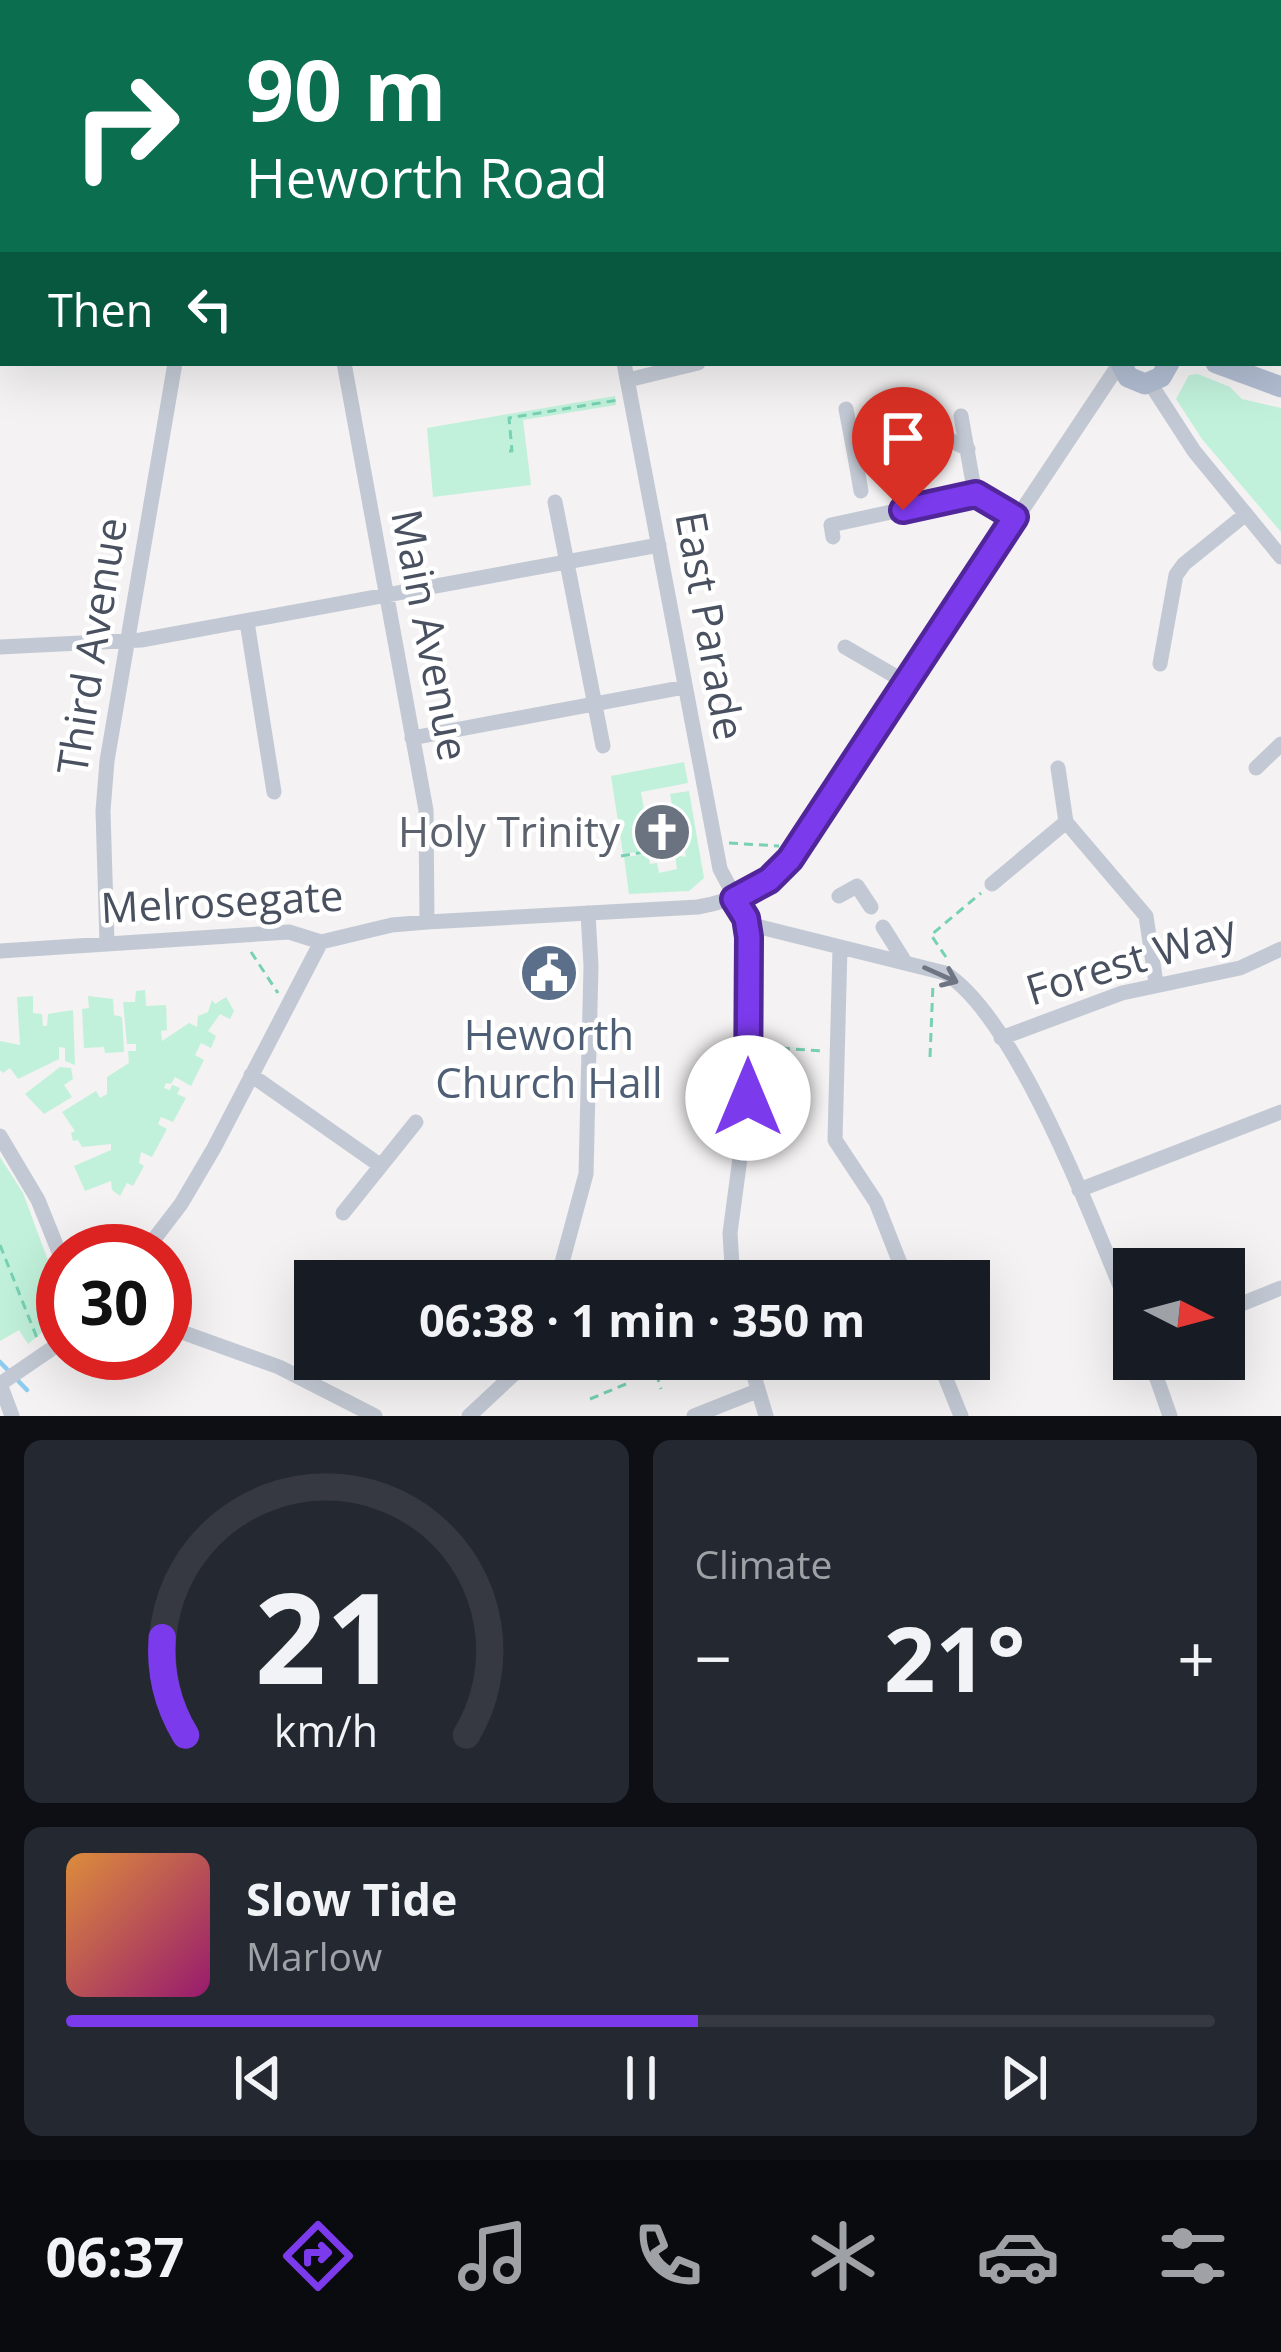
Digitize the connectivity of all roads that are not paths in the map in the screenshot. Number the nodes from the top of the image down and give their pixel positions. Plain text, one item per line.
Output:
1 (174, 366) edge
2 (345, 366) edge
3 (674, 366) edge
4 (1164, 366) edge
5 (1224, 366) edge
6 (626, 372) edge
7 (1131, 372) edge
8 (1281, 387) edge
9 (846, 410) dead end
10 (962, 416) dead end
11 (968, 449) junction
12 (854, 451) junction
13 (861, 491) dead end
14 (976, 494) junction
15 (555, 502) dead end
16 (1246, 514) junction
17 (1015, 517) junction
18 (832, 537) dead end
19 (659, 545) junction
20 (1281, 557) edge
21 (567, 562) junction
22 (386, 594) junction
23 (247, 622) junction
24 (128, 642) junction
25 (0, 646) edge
26 (845, 647) dead end
27 (1160, 664) dead end
28 (907, 683) junction
29 (685, 687) junction
30 (595, 704) junction
31 (412, 738) junction
32 (1281, 744) edge
33 (602, 746) dead end
34 (1058, 768) dead end
35 (1256, 768) dead end
36 (274, 792) dead end
37 (1066, 822) junction
38 (992, 884) road end
39 (839, 896) dead end
40 (734, 899) junction
41 (871, 907) dead end
42 (588, 913) junction
43 (427, 922) junction
44 (748, 924) junction
45 (884, 927) dead end
46 (321, 942) junction
47 (106, 943) junction
48 (840, 947) junction
49 (1281, 949) edge
50 (0, 951) edge
51 (905, 962) junction
52 (1156, 983) junction
53 (1001, 1038) junction
54 (251, 1075) junction
55 (1281, 1112) edge
56 (416, 1122) dead end
57 (0, 1136) edge
58 (381, 1166) junction
59 (1079, 1190) junction
60 (343, 1213) dead end
61 (47, 1224) edge
62 (166, 1224) edge
63 (563, 1260) edge
64 (732, 1260) edge
65 (898, 1260) edge
66 (1113, 1270) edge
67 (1281, 1288) edge
68 (1245, 1303) edge
69 (192, 1335) edge
70 (36, 1361) edge
71 (508, 1380) edge
72 (754, 1380) edge
73 (946, 1380) edge
74 (1157, 1380) edge
75 (0, 1384) edge
76 (757, 1391) junction
77 (12, 1416) edge
78 (375, 1416) edge
79 (470, 1416) edge
80 (694, 1416) edge
81 (766, 1416) edge
82 (961, 1416) edge
83 (1169, 1416) edge

1 - 24 street, Third Avenue
2 - 22 street, Main Avenue
3 - 6 street
4 - 7 main road
5 - 8 main road
6 - 19 street, East Parade
7 - 16 street
7 - 17 street
9 - 12 street
10 - 11 street
11 - 12 street
11 - 14 street
12 - 13 street
14 - 17 street
14 - 18 street
15 - 21 street
16 - 20 street
16 - 27 street
17 - 28 street
19 - 21 street
19 - 29 street, East Parade
21 - 22 street
21 - 30 street
22 - 23 street
22 - 31 street, Main Avenue
23 - 24 street
23 - 36 street
24 - 25 street
24 - 47 street, Third Avenue
26 - 28 street
28 - 40 street
29 - 30 street
29 - 40 street, East Parade
30 - 31 street
30 - 33 street
31 - 43 street, Main Avenue
32 - 35 street
34 - 37 street
37 - 38 street
37 - 52 street
39 - 41 street
40 - 42 street, Melrosegate
40 - 44 street, East Parade
42 - 43 street, Melrosegate
42 - 63 street
43 - 46 street, Melrosegate
44 - 48 street
44 - 64 street
45 - 51 street
46 - 47 street, Melrosegate
46 - 54 street
47 - 50 street, Melrosegate
48 - 51 street
48 - 65 street
49 - 52 street, Forest Way
51 -> 53 street
52 - 53 street, Forest Way
53 - 59 street
54 - 58 street
54 - 62 street
55 - 59 street
56 - 58 street
57 - 61 street
58 - 60 street
59 - 66 street
67 - 68 street
69 - 78 street
70 - 75 street
71 - 79 street
72 - 76 street
73 - 82 street
74 - 83 street
75 - 77 street
76 - 80 street
76 - 81 street

